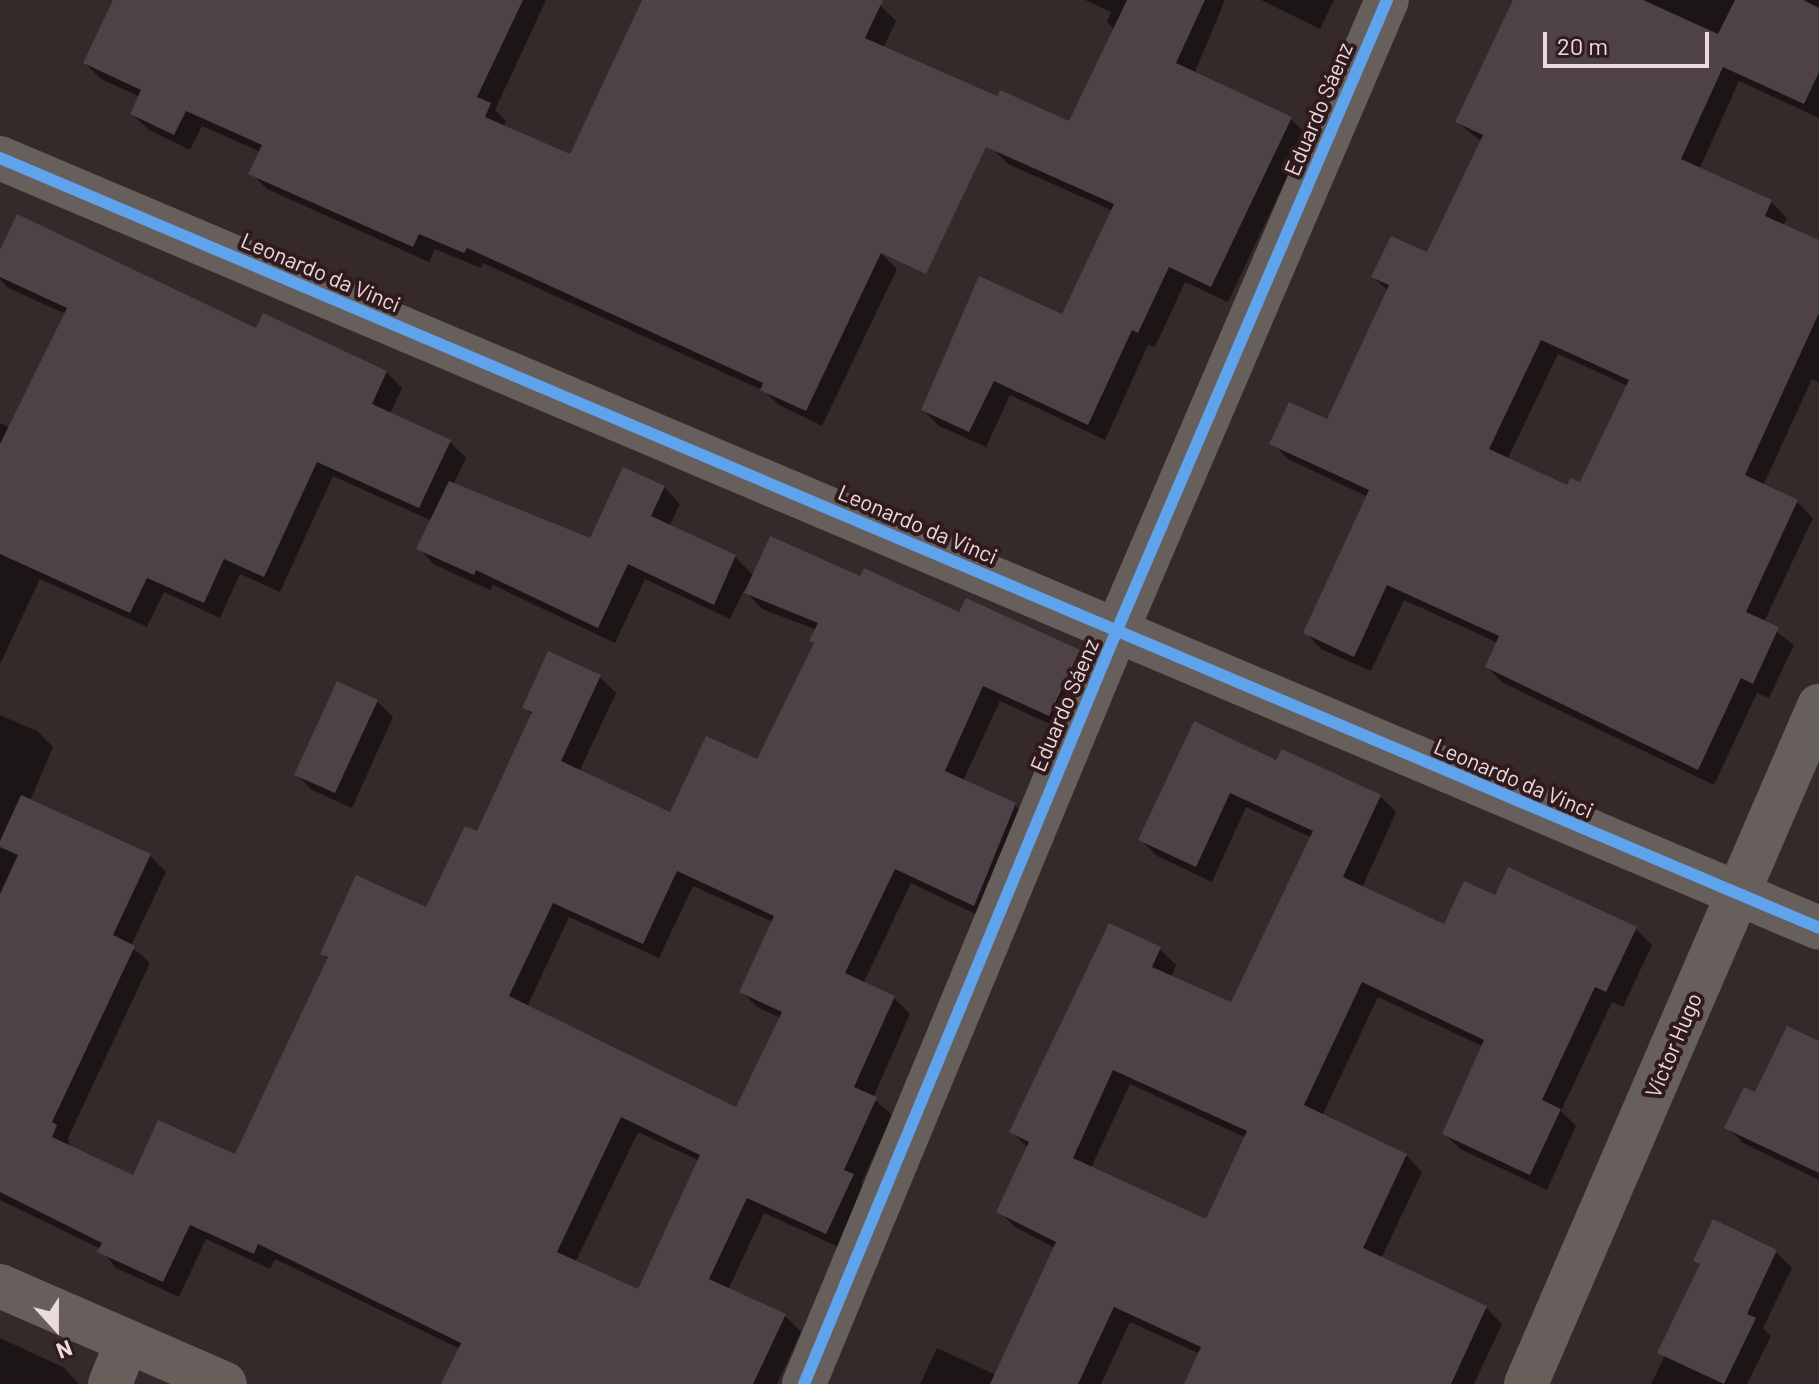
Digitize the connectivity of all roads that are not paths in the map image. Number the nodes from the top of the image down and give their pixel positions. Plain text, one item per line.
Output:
1 (1387, 0) edge
2 (0, 158) edge
3 (1117, 630) junction
4 (1819, 706) edge
5 (1738, 895) junction
6 (1819, 928) edge
7 (0, 1286) edge
8 (127, 1342) junction
9 (110, 1384) edge
10 (225, 1384) edge
11 (804, 1384) edge
12 (1526, 1384) edge

1 - 3 street, Eduardo Sáenz
2 - 3 street, Leonardo da Vinci
3 - 5 street, Leonardo da Vinci
3 - 11 street, Eduardo Sáenz
4 - 5 street, Víctor Hugo
5 - 6 street, Leonardo da Vinci
5 - 12 street, Víctor Hugo
7 - 8 street
8 - 9 street
8 - 10 street

